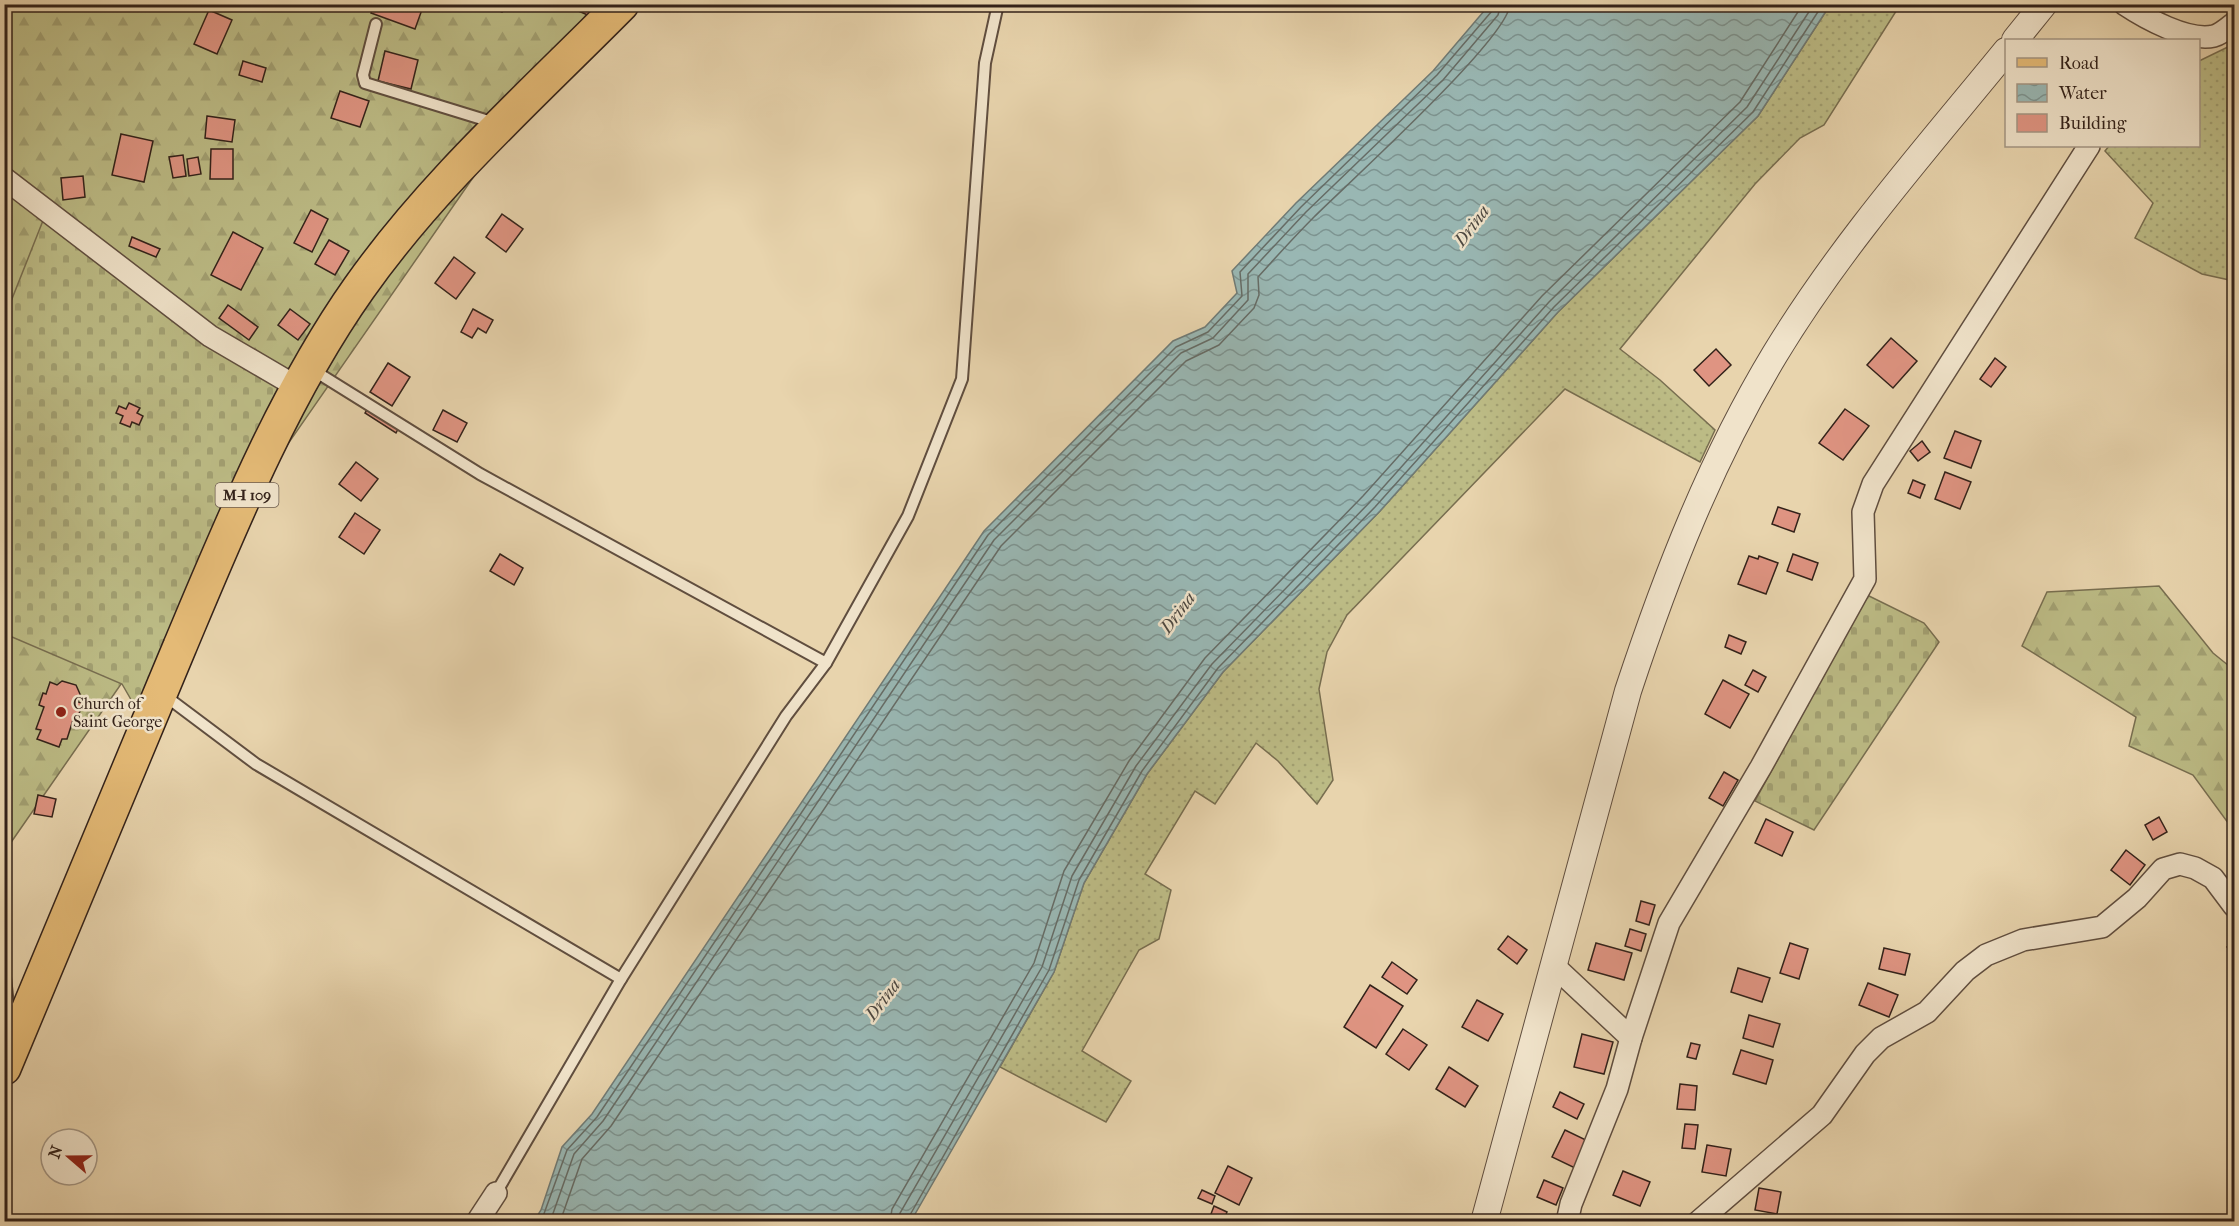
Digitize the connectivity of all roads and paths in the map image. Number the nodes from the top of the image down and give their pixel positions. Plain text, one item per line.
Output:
1 (622, 4) edge
2 (998, 4) edge
3 (2044, 4) edge
4 (2124, 4) edge
5 (2235, 23) edge
6 (376, 24) dead end
7 (2016, 39) edge
8 (2206, 41) edge
9 (2005, 53) edge
10 (501, 125) junction
11 (2088, 147) edge
12 (4, 178) edge
13 (305, 378) junction
14 (826, 663) junction
15 (161, 693) junction
16 (2235, 906) edge
17 (1553, 966) junction
18 (4, 968) edge
19 (621, 979) junction
20 (22, 1024) junction
21 (1631, 1038) junction
22 (4, 1068) edge
23 (496, 1193) joint
24 (477, 1221) edge
25 (1484, 1221) edge
26 (1567, 1221) edge
27 (1698, 1221) edge

1 - 10 main road, M-I 109
2 - 14 lane
3 - 7 street
4 - 8 street
5 - 8 street
6 - 10 lane
9 - 17 street
10 - 13 main road, M-I 109
11 - 21 street
12 - 13 street
13 - 14 lane
13 - 15 main road, M-I 109
14 - 19 lane
15 - 19 lane
15 - 20 main road, M-I 109
16 - 27 street
17 - 21 street
17 - 25 street
18 - 20 lane
19 - 23 lane
20 - 22 main road, M-I 109
21 - 26 street
23 - 24 street

